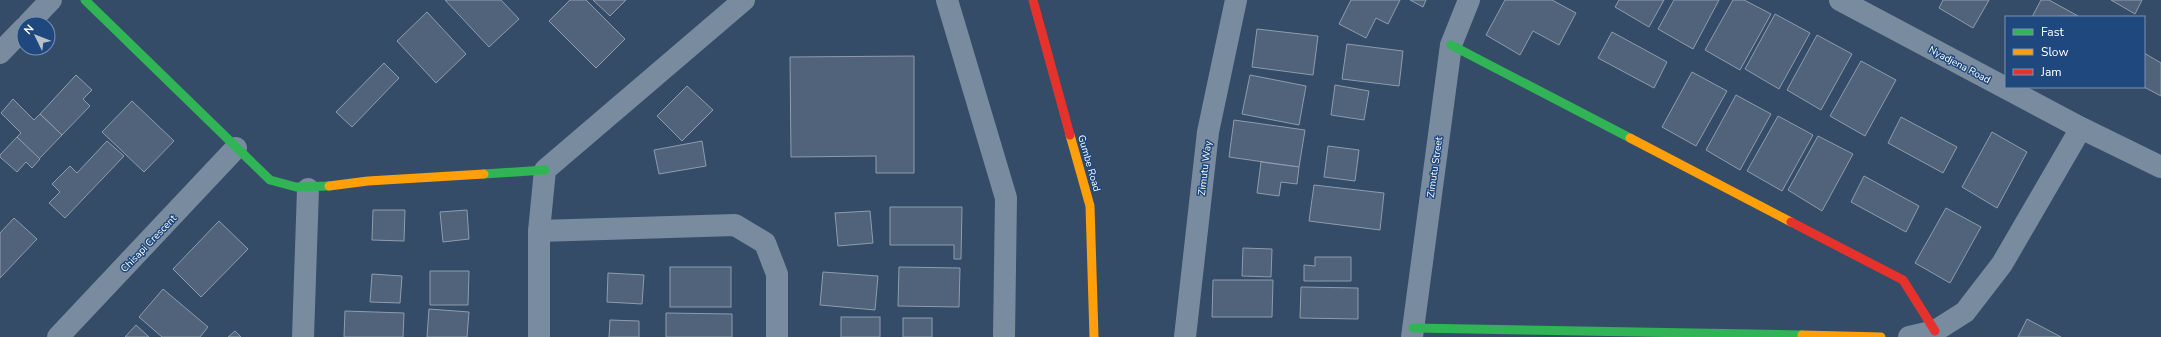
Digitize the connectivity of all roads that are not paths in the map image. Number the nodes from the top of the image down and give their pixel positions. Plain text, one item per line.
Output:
1 (51, 0) edge
2 (84, 0) edge
3 (744, 0) edge
4 (947, 0) edge
5 (1033, 0) edge
6 (1236, 0) edge
7 (1469, 0) edge
8 (1840, 0) edge
9 (36, 16) edge
10 (16, 37) edge
11 (1451, 45) junction
12 (0, 54) edge
13 (2005, 88) edge
14 (2006, 88) edge
15 (2081, 128) junction
16 (236, 148) junction
17 (2161, 167) edge
18 (545, 170) junction
19 (308, 189) junction
20 (539, 230) junction
21 (1935, 331) junction
22 (1413, 333) edge
23 (58, 337) edge
24 (303, 337) edge
25 (539, 337) edge
26 (777, 337) edge
27 (1004, 337) edge
28 (1094, 337) edge
29 (1185, 337) edge
30 (1881, 337) edge
31 (1909, 337) edge

1 - 9 street
2 - 16 street
3 - 18 street
4 - 27 street
5 - 28 street, Gumbe Road
6 - 29 street, Zimutu Way
7 - 11 street, Zimutu Street
8 - 13 street, Nyadjena Road
10 - 12 street
11 - 21 street
11 - 22 street, Zimutu Street
14 - 15 street, Nyadjena Road
15 - 17 street, Nyadjena Road
15 - 21 street
16 - 19 street
16 - 23 street, Chisapi Crescent
18 - 19 street
18 - 20 street
19 - 24 street
20 - 25 street
20 - 26 street
21 - 31 street
22 - 30 street

